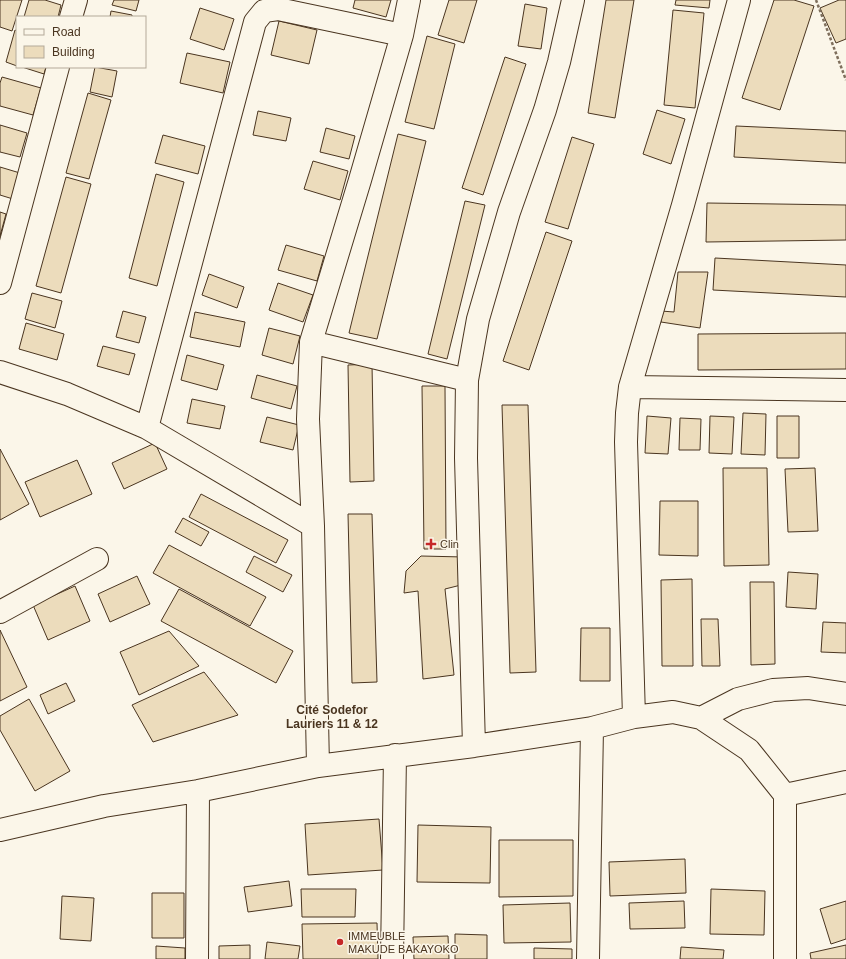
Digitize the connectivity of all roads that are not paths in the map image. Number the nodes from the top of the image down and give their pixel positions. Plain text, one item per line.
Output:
1 (76, 0) edge
2 (409, 0) edge
3 (573, 0) edge
4 (739, 0) edge
5 (72, 16) edge
6 (402, 35) junction
7 (58, 68) edge
8 (0, 283) edge
9 (311, 342) junction
10 (0, 372) edge
11 (468, 380) junction
12 (630, 388) junction
13 (846, 390) edge
14 (147, 428) junction
15 (313, 526) junction
16 (97, 559) dead end
17 (0, 612) edge
18 (846, 694) edge
19 (634, 717) junction
20 (701, 718) junction
21 (592, 728) junction
22 (474, 746) junction
23 (395, 756) junction
24 (318, 766) junction
25 (845, 780) edge
26 (198, 791) junction
27 (785, 795) junction
28 (0, 830) edge
29 (197, 959) edge
30 (392, 959) edge
31 (588, 959) edge
32 (786, 959) edge

1 - 5 street
2 - 6 street
3 - 11 street
4 - 12 street
6 - 9 street
6 - 14 street
7 - 8 street
9 - 11 street
9 - 15 street
10 - 14 street
11 - 22 street
12 - 13 street
12 - 19 street
14 - 15 street
15 - 24 street
16 - 17 street
18 - 20 street
19 - 20 street
19 - 21 street
20 - 27 street
21 - 22 street
21 - 31 street
22 - 23 street
23 - 24 street
23 - 30 street
24 - 26 street
25 - 27 street
26 - 28 street
26 - 29 street
27 - 32 street

